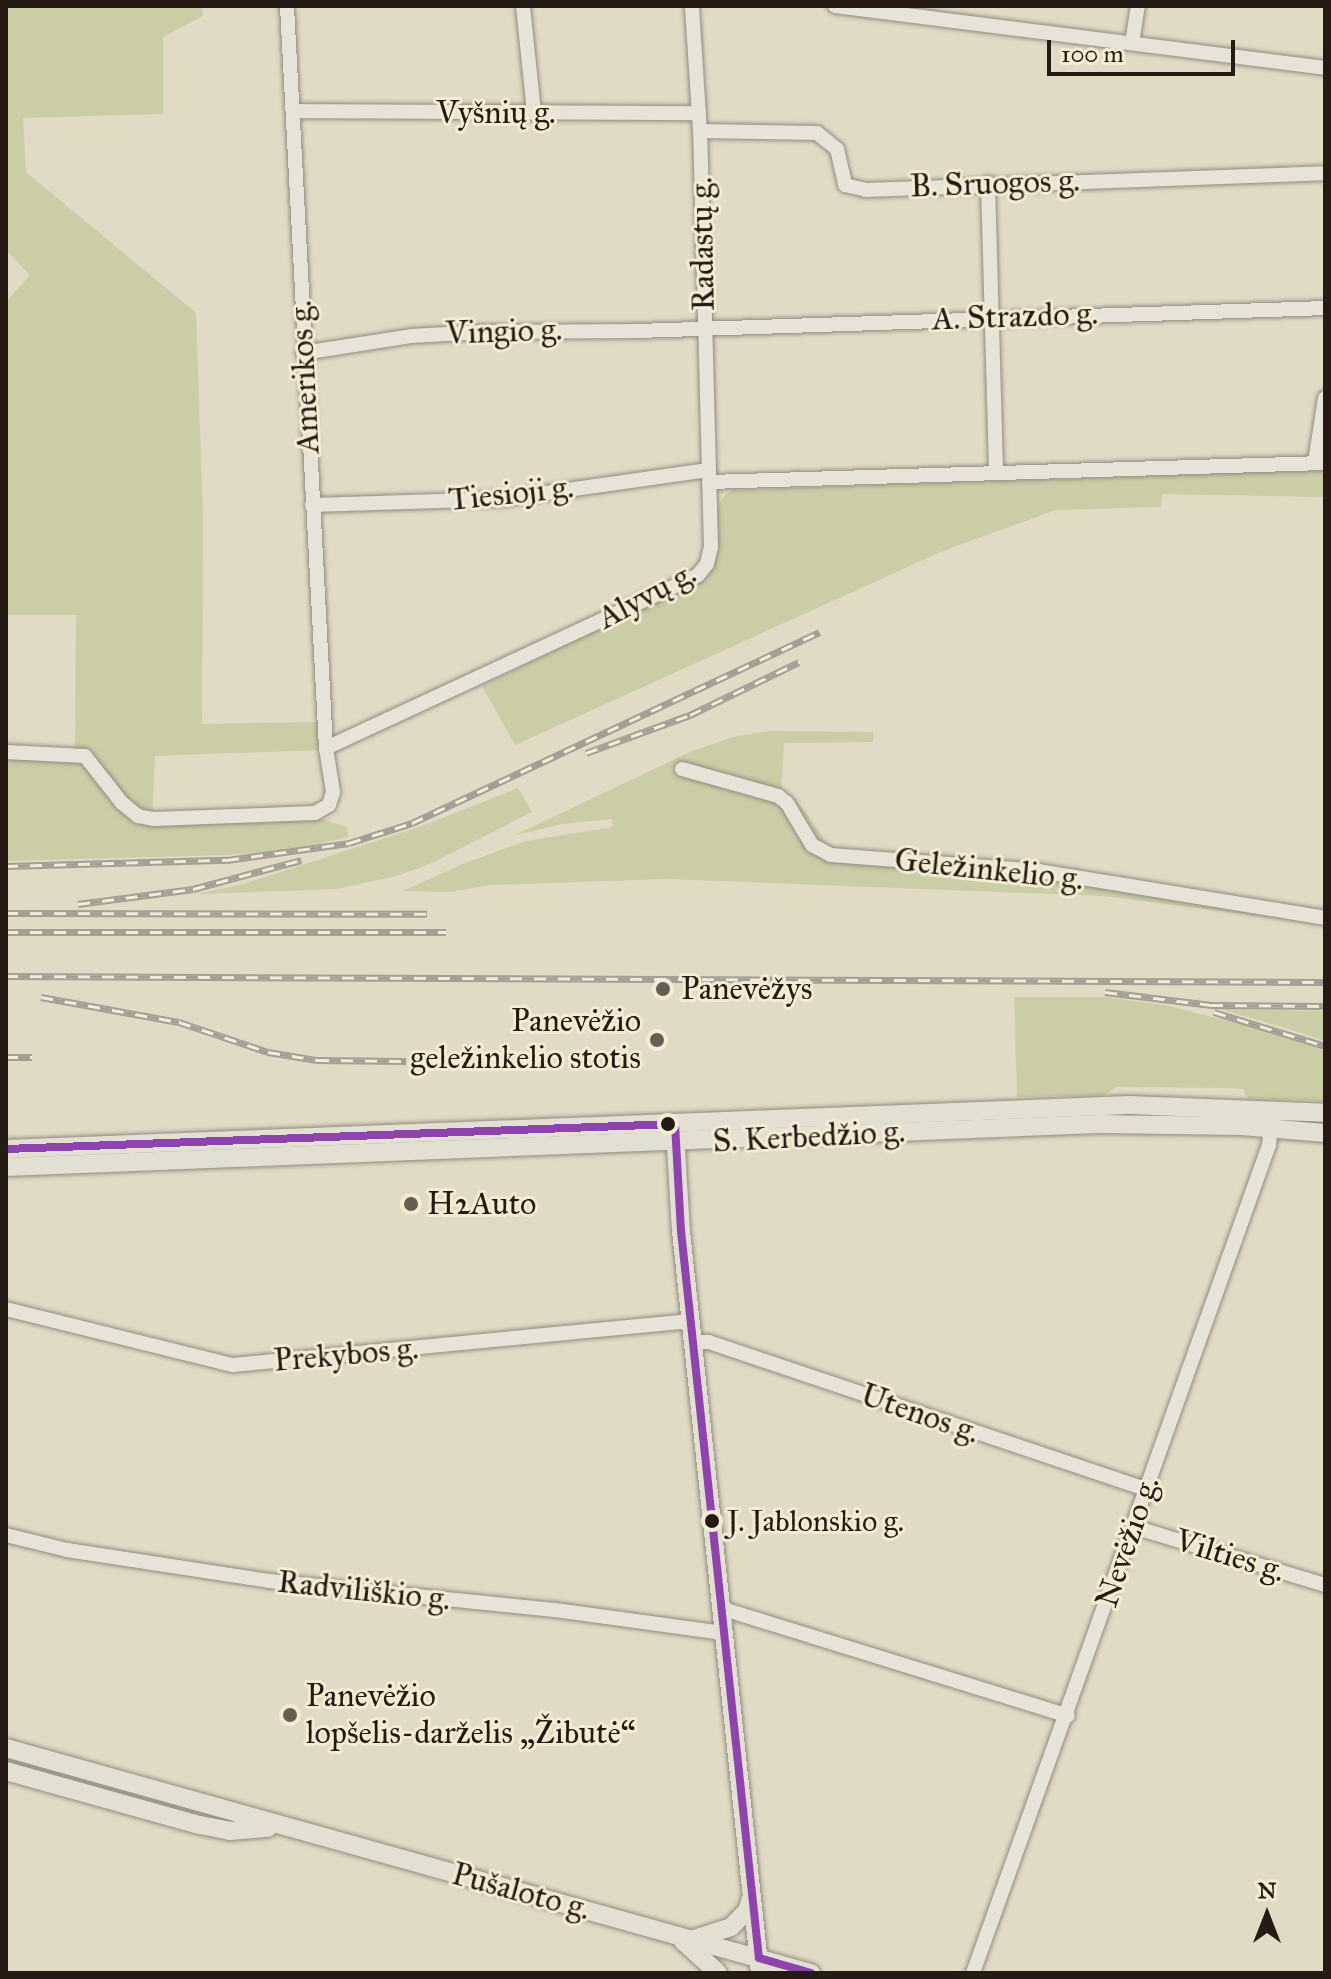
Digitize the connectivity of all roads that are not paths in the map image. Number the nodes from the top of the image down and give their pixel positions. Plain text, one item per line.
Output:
1 (287, 6) edge
2 (523, 6) edge
3 (692, 6) edge
4 (835, 6) edge
5 (1138, 6) edge
6 (1132, 43) junction
7 (1325, 68) edge
8 (293, 111) junction
9 (534, 113) junction
10 (699, 113) junction
11 (700, 131) junction
12 (1325, 173) edge
13 (988, 183) junction
14 (1325, 308) edge
15 (993, 317) junction
16 (705, 328) junction
17 (303, 353) junction
18 (1325, 398) edge
19 (1320, 462) edge
20 (996, 473) junction
21 (708, 476) junction
22 (312, 505) junction
23 (326, 748) junction
24 (6, 752) edge
25 (682, 769) dead end
26 (1325, 918) edge
27 (1271, 1108) junction
28 (1325, 1113) edge
29 (1271, 1128) junction
30 (1325, 1133) edge
31 (675, 1134) junction
32 (335, 1136) junction
33 (143, 1144) junction
34 (6, 1149) edge
35 (336, 1156) junction
36 (144, 1163) junction
37 (6, 1167) edge
38 (6, 1309) edge
39 (691, 1321) junction
40 (693, 1342) junction
41 (1146, 1489) junction
42 (1134, 1527) junction
43 (6, 1535) edge
44 (1325, 1585) edge
45 (720, 1608) junction
46 (723, 1633) junction
47 (1068, 1716) junction
48 (6, 1748) edge
49 (6, 1771) edge
50 (283, 1827) junction
51 (752, 1893) junction
52 (684, 1938) junction
53 (759, 1966) edge
54 (718, 1973) edge
55 (811, 1973) edge
56 (973, 1973) edge

1 - 8 street, Amerikos g.
2 - 9 street
3 - 10 street, Radastų g.
4 - 6 street
5 - 6 street
6 - 7 street
8 - 9 street, Vyšnių g.
8 - 17 street, Amerikos g.
9 - 10 street, Vyšnių g.
10 - 11 street, Radastų g.
11 - 13 street, B. Sruogos g.
11 - 16 street, Radastų g.
12 - 13 street, B. Sruogos g.
13 - 15 street
14 - 15 street, A. Strazdo g.
15 - 16 street, A. Strazdo g.
15 - 20 street
16 - 17 street, Vingio g.
16 - 21 street, Radastų g.
17 - 22 street, Amerikos g.
18 - 19 street
19 - 20 street
20 - 21 street
21 - 22 street, Tiesioji g.
21 - 23 street, Alyvų g.
22 - 23 street, Amerikos g.
23 - 24 street
25 - 26 street, Geležinkelio g.
27 - 28 main road, S. Kerbedžio g.
27 - 29 street, Nevėžio g.
27 - 31 main road, S. Kerbedžio g.
29 - 30 main road, S. Kerbedžio g.
29 - 31 main road, S. Kerbedžio g.
29 - 41 street, Nevėžio g.
31 - 32 main road, S. Kerbedžio g.
31 - 35 main road, S. Kerbedžio g.
31 - 39 main road
32 - 33 main road, S. Kerbedžio g.
32 - 35 main road
33 - 34 main road, S. Kerbedžio g.
33 - 36 main road
35 - 36 main road, S. Kerbedžio g.
36 - 37 main road, S. Kerbedžio g.
38 - 39 street, Prekybos g.
39 - 40 main road
40 - 41 street, Utenos g.
40 - 45 main road
41 - 42 street, Nevėžio g.
42 - 44 street, Vilties g.
42 - 47 street, Nevėžio g.
43 - 46 street, Radviliškio g.
45 - 46 main road
45 - 47 street
46 - 51 main road
47 - 56 street, Nevėžio g.
48 - 50 main road, Pušaloto g.
49 - 50 main road, Pušaloto g.
50 - 52 main road, Pušaloto g.
51 - 52 main road
51 - 53 main road
52 - 53 main road, Pušaloto g.
52 - 54 main road
53 - 55 main road, Pušaloto g.

